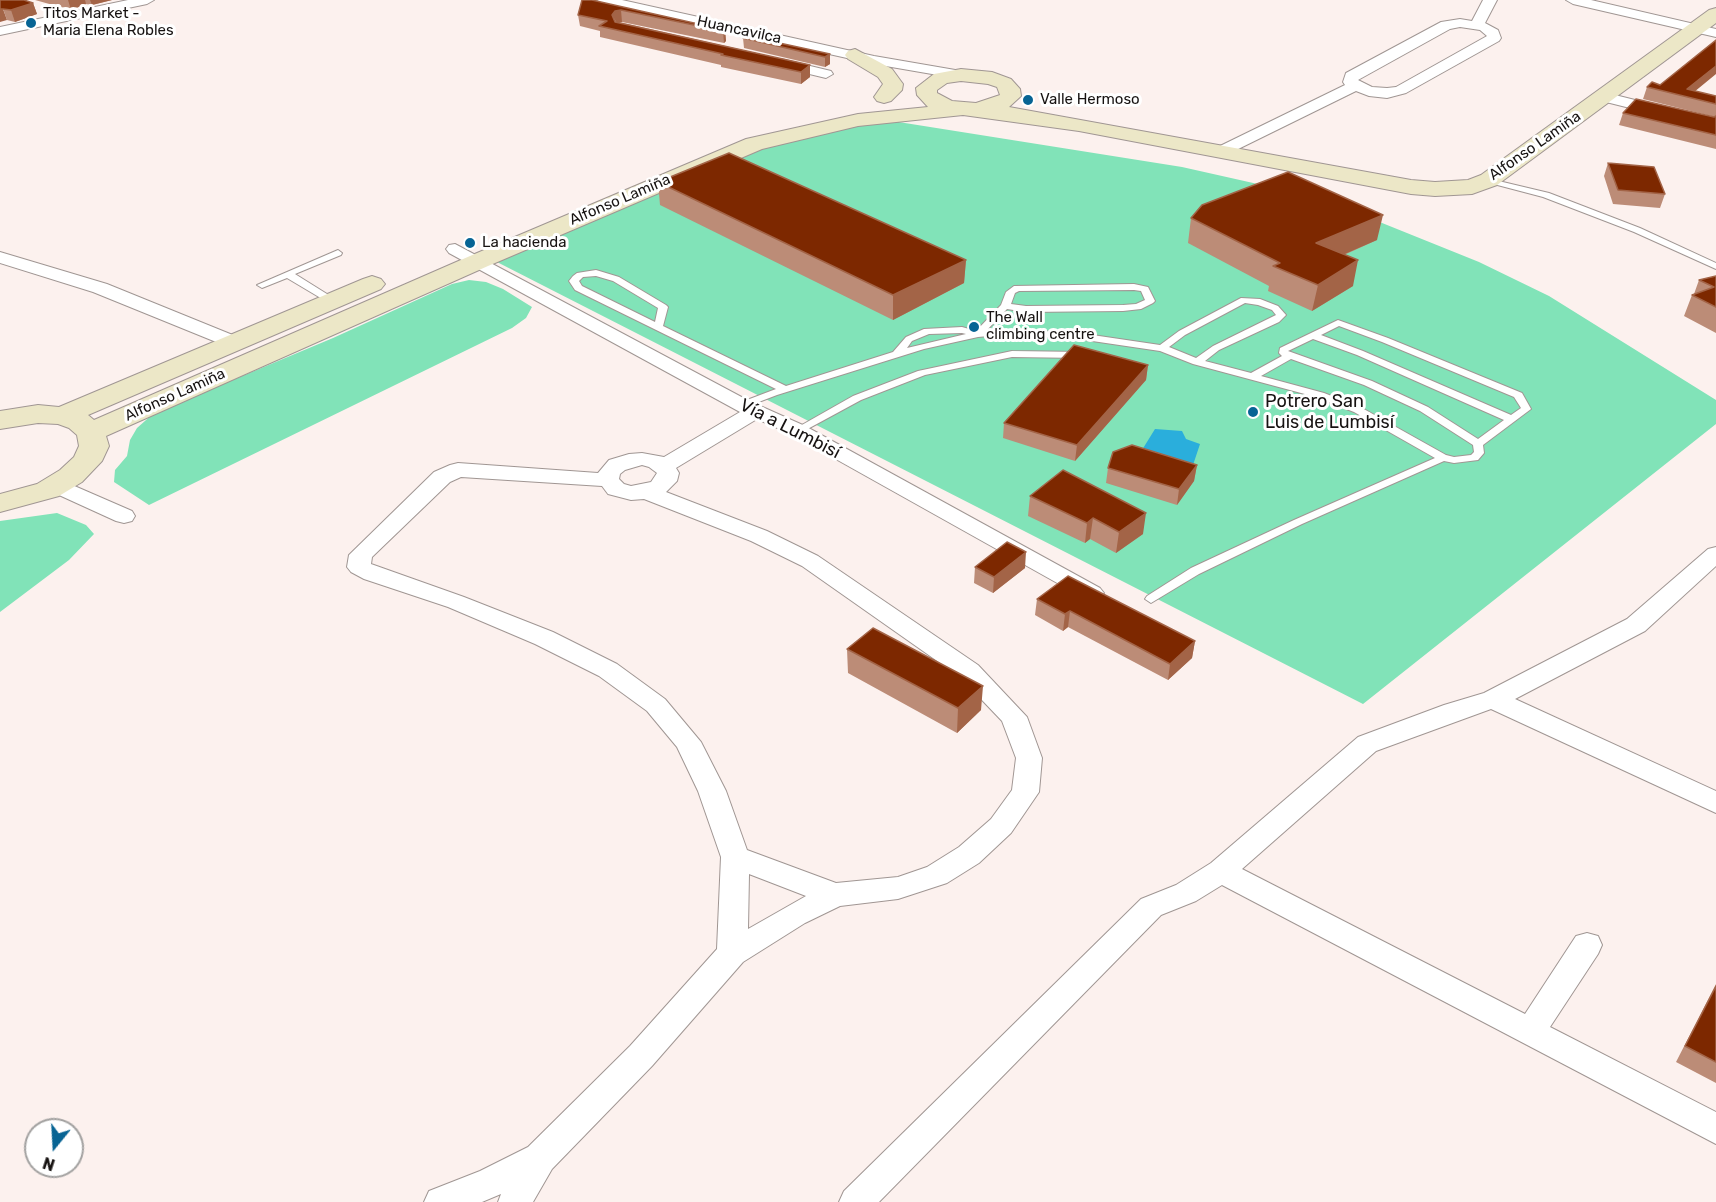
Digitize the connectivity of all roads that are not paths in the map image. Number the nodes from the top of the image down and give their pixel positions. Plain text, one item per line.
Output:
1 (147, 0) edge
2 (604, 0) edge
3 (1490, 0) edge
4 (1573, 0) edge
5 (41, 8) dead end
6 (1716, 14) edge
7 (71, 16) junction
8 (1477, 25) junction
9 (0, 31) edge
10 (1707, 31) edge
11 (754, 33) junction
12 (733, 46) edge
13 (865, 58) junction
14 (770, 61) edge
15 (826, 74) dead end
16 (961, 75) junction
17 (927, 86) junction
18 (1354, 86) junction
19 (1010, 89) junction
20 (1378, 93) junction
21 (884, 97) junction
22 (1603, 97) junction
23 (1358, 102) dead end
24 (972, 109) junction
25 (1678, 114) edge
26 (1183, 144) junction
27 (1268, 146) dead end
28 (1222, 151) junction
29 (1248, 156) junction
30 (1489, 180) junction
31 (455, 249) junction
32 (338, 253) dead end
33 (0, 256) edge
34 (479, 261) junction
35 (1716, 266) edge
36 (288, 274) junction
37 (262, 285) dead end
38 (332, 301) junction
39 (1005, 306) junction
40 (658, 327) junction
41 (978, 334) junction
42 (1312, 335) junction
43 (233, 342) junction
44 (1162, 348) junction
45 (1289, 356) junction
46 (1093, 357) edge
47 (1197, 362) junction
48 (1254, 376) junction
49 (784, 389) junction
50 (749, 408) junction
51 (62, 416) junction
52 (1511, 419) junction
53 (0, 420) edge
54 (798, 430) junction
55 (91, 432) junction
56 (1478, 444) junction
57 (1443, 458) junction
58 (664, 466) junction
59 (608, 480) junction
60 (56, 485) junction
61 (648, 492) junction
62 (0, 503) edge
63 (124, 516) dead end
64 (1716, 554) edge
65 (1151, 599) dead end
66 (1112, 604) edge
67 (1493, 699) junction
68 (1716, 803) edge
69 (735, 857) junction
70 (1221, 871) junction
71 (835, 895) junction
72 (1587, 945) dead end
73 (732, 953) junction
74 (1530, 1032) junction
75 (1716, 1129) edge
76 (540, 1158) junction
77 (441, 1202) edge
78 (515, 1202) edge
79 (856, 1202) edge

1 - 7 street
2 - 11 street, Huancavilca
3 - 8 street
4 - 10 street
5 - 7 street
6 - 10 street, Alfonso Lamiña
7 - 9 street
8 - 18 street
8 - 20 street
10 - 22 street, Alfonso Lamiña
11 - 12 street
11 - 13 street, Huancavilca
13 - 16 street, Huancavilca
13 - 17 street, Huancavilca
13 - 21 street
14 - 15 street
16 - 17 street, Alfonso Lamiña
16 - 19 street, Alfonso Lamiña
17 - 21 street, Alfonso Lamiña
17 - 24 street
18 - 20 street
18 - 28 street
19 - 24 street
19 - 26 street, Alfonso Lamiña
20 - 23 street
21 - 31 street, Alfonso Lamiña
22 - 25 street
22 - 30 street, Alfonso Lamiña
24 - 26 street, Alfonso Lamiña
24 - 34 street, Alfonso Lamiña
26 - 28 street, Alfonso Lamiña
27 - 29 street
28 - 29 street, Alfonso Lamiña
29 - 30 street, Alfonso Lamiña
30 - 35 lane
31 - 34 street, Vía a Lumbisí
31 - 38 street, Alfonso Lamiña
32 - 36 lane
33 - 43 street
34 - 50 street, Vía a Lumbisí
34 - 55 street, Alfonso Lamiña
36 - 37 lane
36 - 38 lane
38 - 43 street, Alfonso Lamiña
39 - 39 lane
39 - 41 lane
40 - 40 lane
40 - 49 lane
41 - 44 lane
41 - 49 lane
42 - 45 lane
42 - 52 lane
42 - 52 lane
43 - 51 street, Alfonso Lamiña
44 - 47 lane
44 - 47 lane
45 - 48 lane
45 - 56 lane
46 - 54 lane
47 - 48 lane
48 - 57 lane
49 - 50 lane
50 - 54 street, Vía a Lumbisí
50 - 58 street
51 - 53 street
51 - 55 street
52 - 56 lane
54 - 66 street, Vía a Lumbisí
55 - 60 street
56 - 57 lane
57 - 65 lane
58 - 59 street
58 - 61 street
59 - 61 street
59 - 69 street
60 - 62 street
60 - 63 street
61 - 71 street
64 - 67 street
67 - 68 street
67 - 70 street
69 - 71 street
69 - 73 street
70 - 74 street
70 - 79 street
71 - 73 street
72 - 74 street
73 - 76 street
74 - 75 street
76 - 77 street
76 - 78 street

